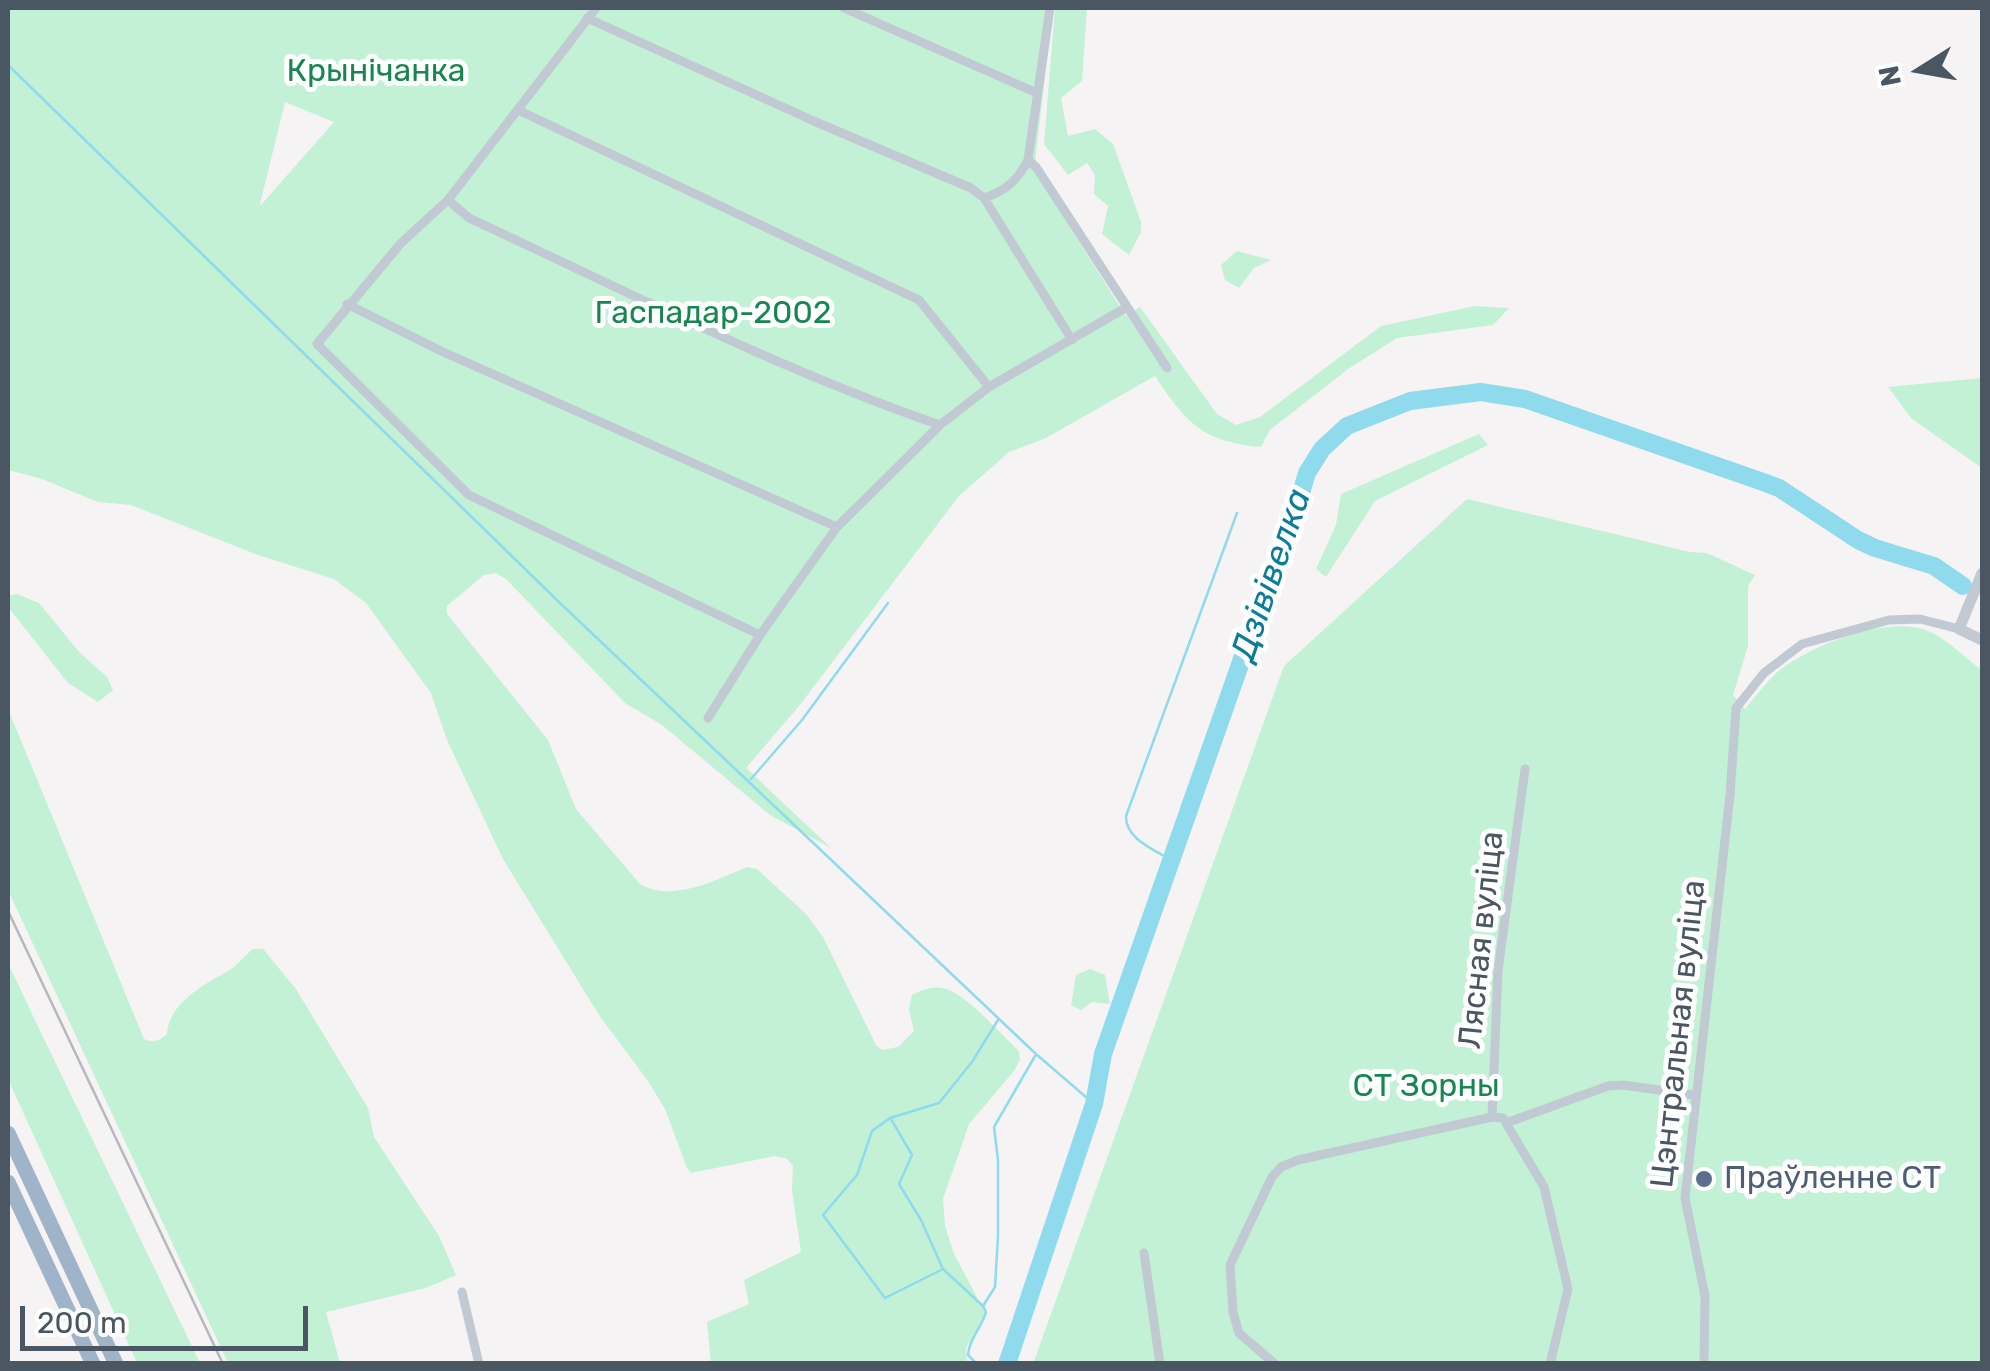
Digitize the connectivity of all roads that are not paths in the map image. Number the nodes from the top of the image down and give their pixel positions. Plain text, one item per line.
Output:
1 (596, 8) edge
2 (844, 8) edge
3 (1050, 8) edge
4 (587, 18) junction
5 (1037, 93) junction
6 (518, 110) junction
7 (1028, 160) junction
8 (984, 198) junction
9 (448, 200) junction
10 (348, 304) junction
11 (1127, 308) junction
12 (1072, 340) junction
13 (1167, 368) dead end
14 (990, 388) junction
15 (940, 425) junction
16 (837, 527) junction
17 (1982, 573) edge
18 (1959, 629) junction
19 (760, 635) junction
20 (1982, 640) edge
21 (708, 718) dead end
22 (1526, 769) dead end
23 (1694, 1095) junction
24 (1492, 1117) junction
25 (1506, 1123) junction
26 (8, 1133) edge
27 (8, 1182) edge
28 (1144, 1253) dead end
29 (462, 1292) dead end
30 (93, 1364) edge
31 (116, 1364) edge
32 (479, 1364) edge
33 (1160, 1364) edge
34 (1275, 1364) edge
35 (1550, 1364) edge
36 (1704, 1364) edge

1 - 4 street
2 - 5 street
3 - 5 street
4 - 6 street
4 - 8 street
5 - 7 street
6 - 9 street
6 - 14 street
7 - 8 street
7 - 11 street
8 - 12 street
9 - 10 street
9 - 15 street
10 - 16 street
10 - 19 street
11 - 12 street
11 - 13 street
12 - 14 street
14 - 15 street
15 - 16 street
16 - 19 street
17 - 18 street
18 - 20 street
18 - 23 street, Цэнтральная вуліца
19 - 21 street
22 - 24 street, Лясная вуліца
23 - 25 street
23 - 36 street, Цэнтральная вуліца
24 - 25 street
24 - 34 street
25 - 35 street
26 - 31 highway
27 - 30 highway
28 - 33 street
29 - 32 street

